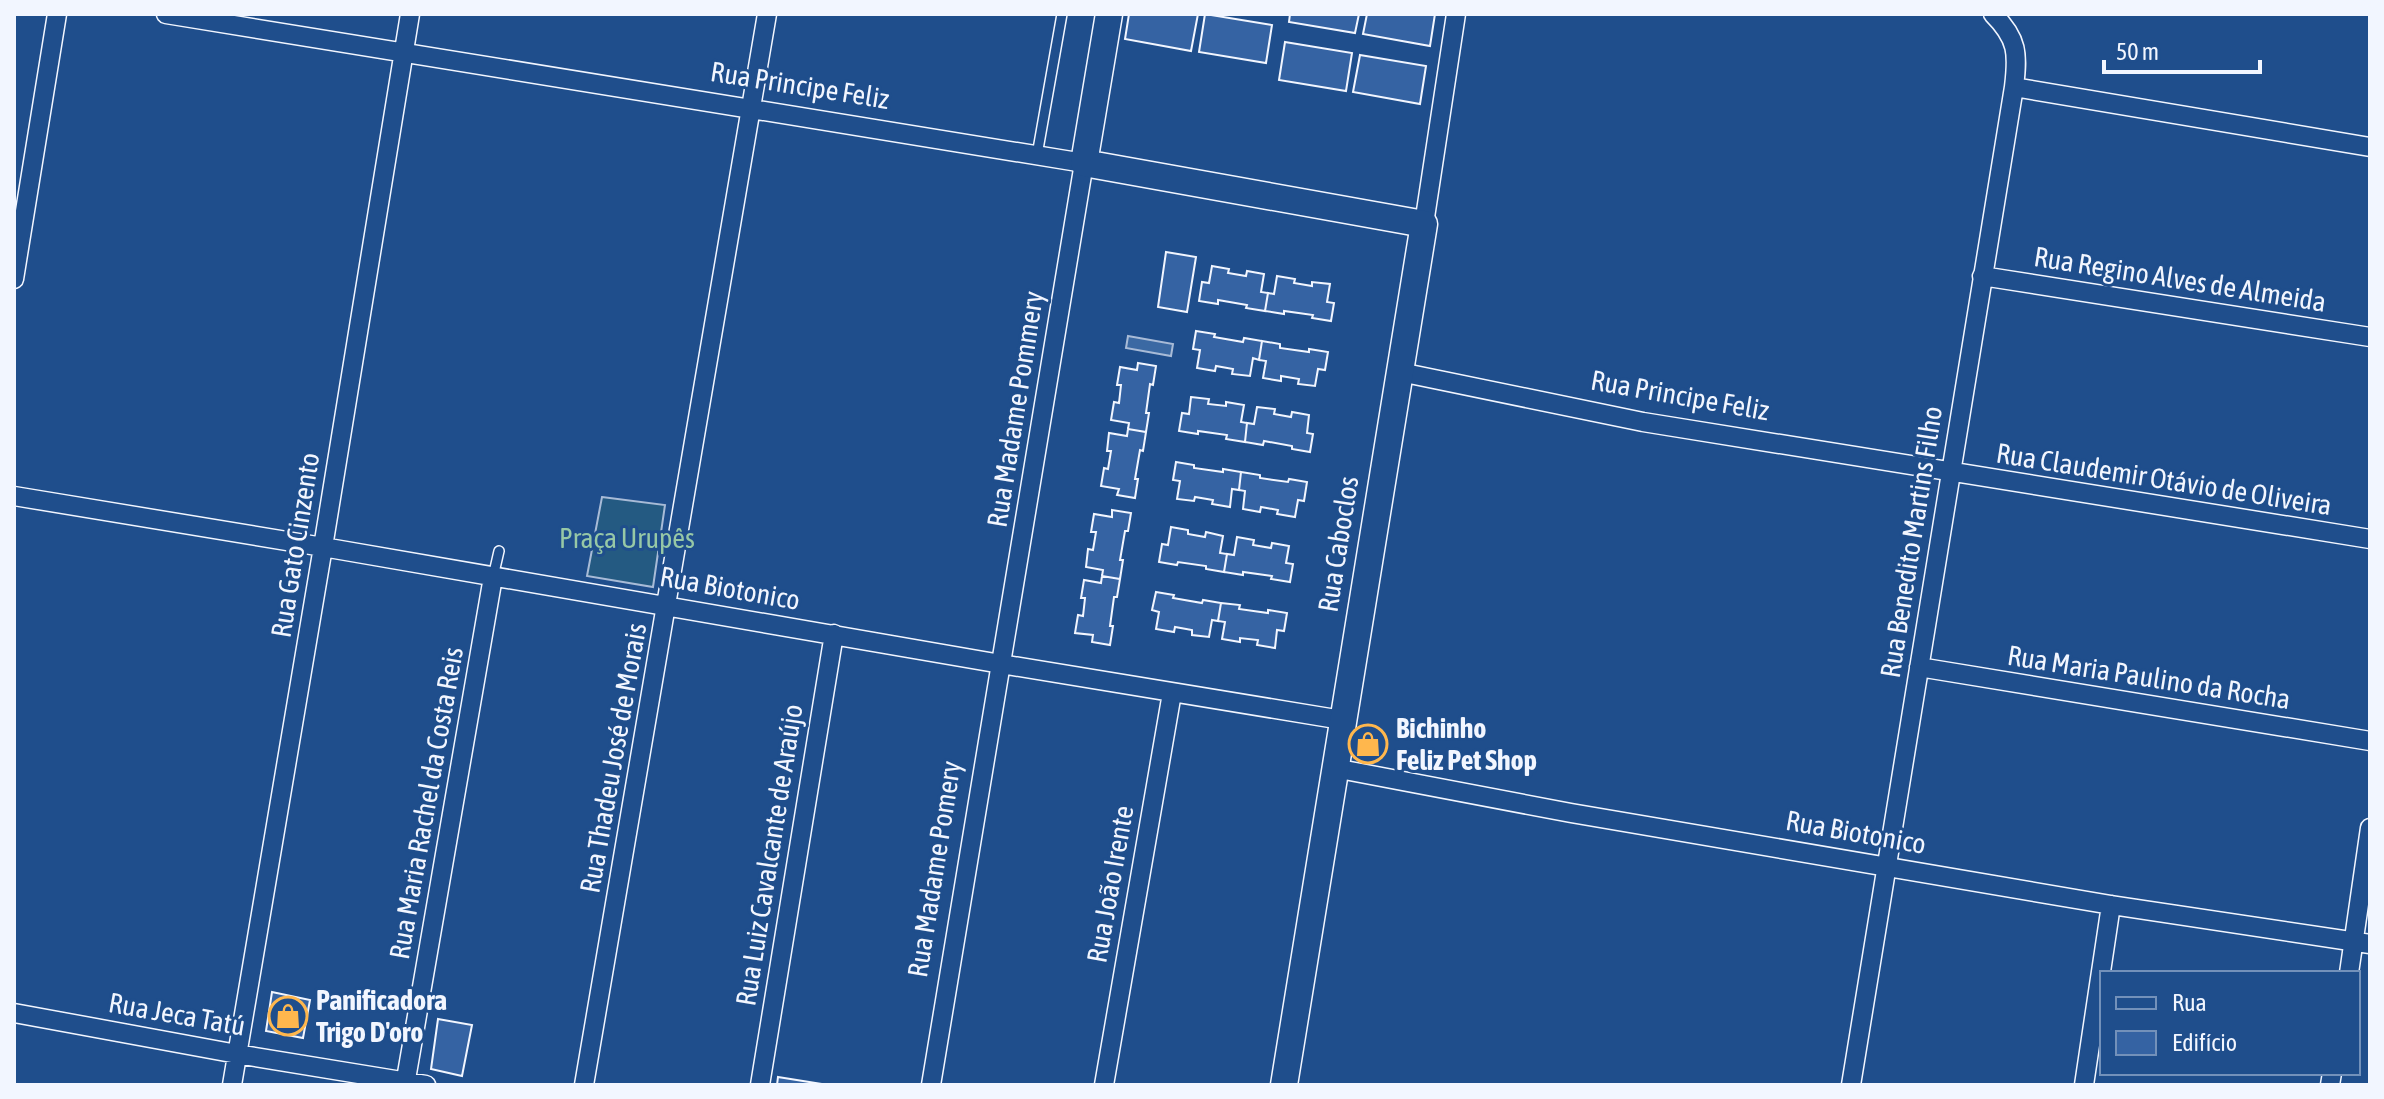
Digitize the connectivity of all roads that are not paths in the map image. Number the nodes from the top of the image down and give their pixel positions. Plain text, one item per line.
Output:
1 (57, 14) edge
2 (166, 14) edge
3 (410, 14) edge
4 (767, 14) edge
5 (1062, 14) edge
6 (1109, 14) edge
7 (1456, 14) edge
8 (1993, 14) edge
9 (404, 54) junction
10 (2014, 87) junction
11 (752, 109) junction
12 (2370, 147) edge
13 (1037, 155) junction
14 (1084, 163) junction
15 (1424, 224) junction
16 (1982, 276) junction
17 (14, 279) edge
18 (2370, 337) edge
19 (1400, 372) junction
20 (1950, 473) junction
21 (14, 496) edge
22 (2370, 539) edge
23 (323, 547) junction
24 (499, 551) dead end
25 (493, 577) junction
26 (668, 606) junction
27 (834, 634) junction
28 (1001, 664) junction
29 (1919, 667) junction
30 (1172, 693) junction
31 (1342, 720) junction
32 (2370, 741) edge
33 (1334, 768) junction
34 (2370, 828) edge
35 (1888, 865) junction
36 (2111, 905) junction
37 (2362, 943) edge
38 (2101, 971) edge
39 (2350, 971) edge
40 (2100, 978) edge
41 (14, 1013) edge
42 (237, 1054) junction
43 (405, 1083) edge
44 (232, 1085) edge
45 (426, 1085) edge
46 (584, 1085) edge
47 (760, 1085) edge
48 (931, 1085) edge
49 (1104, 1085) edge
50 (1284, 1085) edge
51 (1851, 1085) edge
52 (2084, 1085) edge

1 - 17 street
2 - 9 street, Rua Principe Feliz
3 - 9 street, Rua Gato Cinzento
4 - 11 street, Rua Thadeu José de Morais
5 - 13 lane
6 - 14 street
7 - 15 street, Rua Caboclos
8 - 10 street, Rua Benedito Martins Filho
9 - 11 street, Rua Principe Feliz
9 - 23 street, Rua Gato Cinzento
10 - 12 street
10 - 16 street, Rua Benedito Martins Filho
11 - 13 street, Rua Principe Feliz
11 - 26 street, Rua Thadeu José de Morais
13 - 14 street, Rua Principe Feliz
14 - 15 street, Rua Principe Feliz
14 - 28 street, Rua Madame Pommery
15 - 19 street, Rua Caboclos
16 - 18 street, Rua Regino Alves de Almeida
16 - 20 street, Rua Benedito Martins Filho
19 - 20 street, Rua Principe Feliz
19 - 31 street, Rua Caboclos
20 - 22 street, Rua Claudemir Otávio de Oliveira
20 - 29 street, Rua Benedito Martins Filho
21 - 23 street, Rua Biotonico
23 - 25 street, Rua Biotonico
23 - 42 street, Rua Gato Cinzento
24 - 25 lane
25 - 26 street, Rua Biotonico
25 - 43 street, Rua Maria Rachel da Costa Reis
26 - 27 street, Rua Biotonico
26 - 46 street, Rua Thadeu José de Morais
27 - 28 street, Rua Biotonico
27 - 47 street, Rua Luiz Cavalcante de Araújo
28 - 30 street, Rua Biotonico
28 - 48 street, Rua Madame Pomery
29 - 32 street, Rua Maria Paulino da Rocha
29 - 35 street, Rua Benedito Martins Filho
30 - 31 street, Rua Biotonico
30 - 49 street, Rua João Irente
31 - 33 street, Rua Caboclos
33 - 35 street, Rua Biotonico
33 - 50 street, Rua Caboclos
34 - 37 street
35 - 36 street, Rua Biotonico
35 - 51 street, Rua Benedito Martins Filho
36 - 37 street, Rua Biotonico
36 - 38 street
37 - 39 street
40 - 52 street
41 - 42 street, Rua Jeca Tatú
42 - 43 street, Rua Jeca Tatú
42 - 44 street, Rua Gato Cinzento
43 - 45 street, Rua Jeca Tatú

